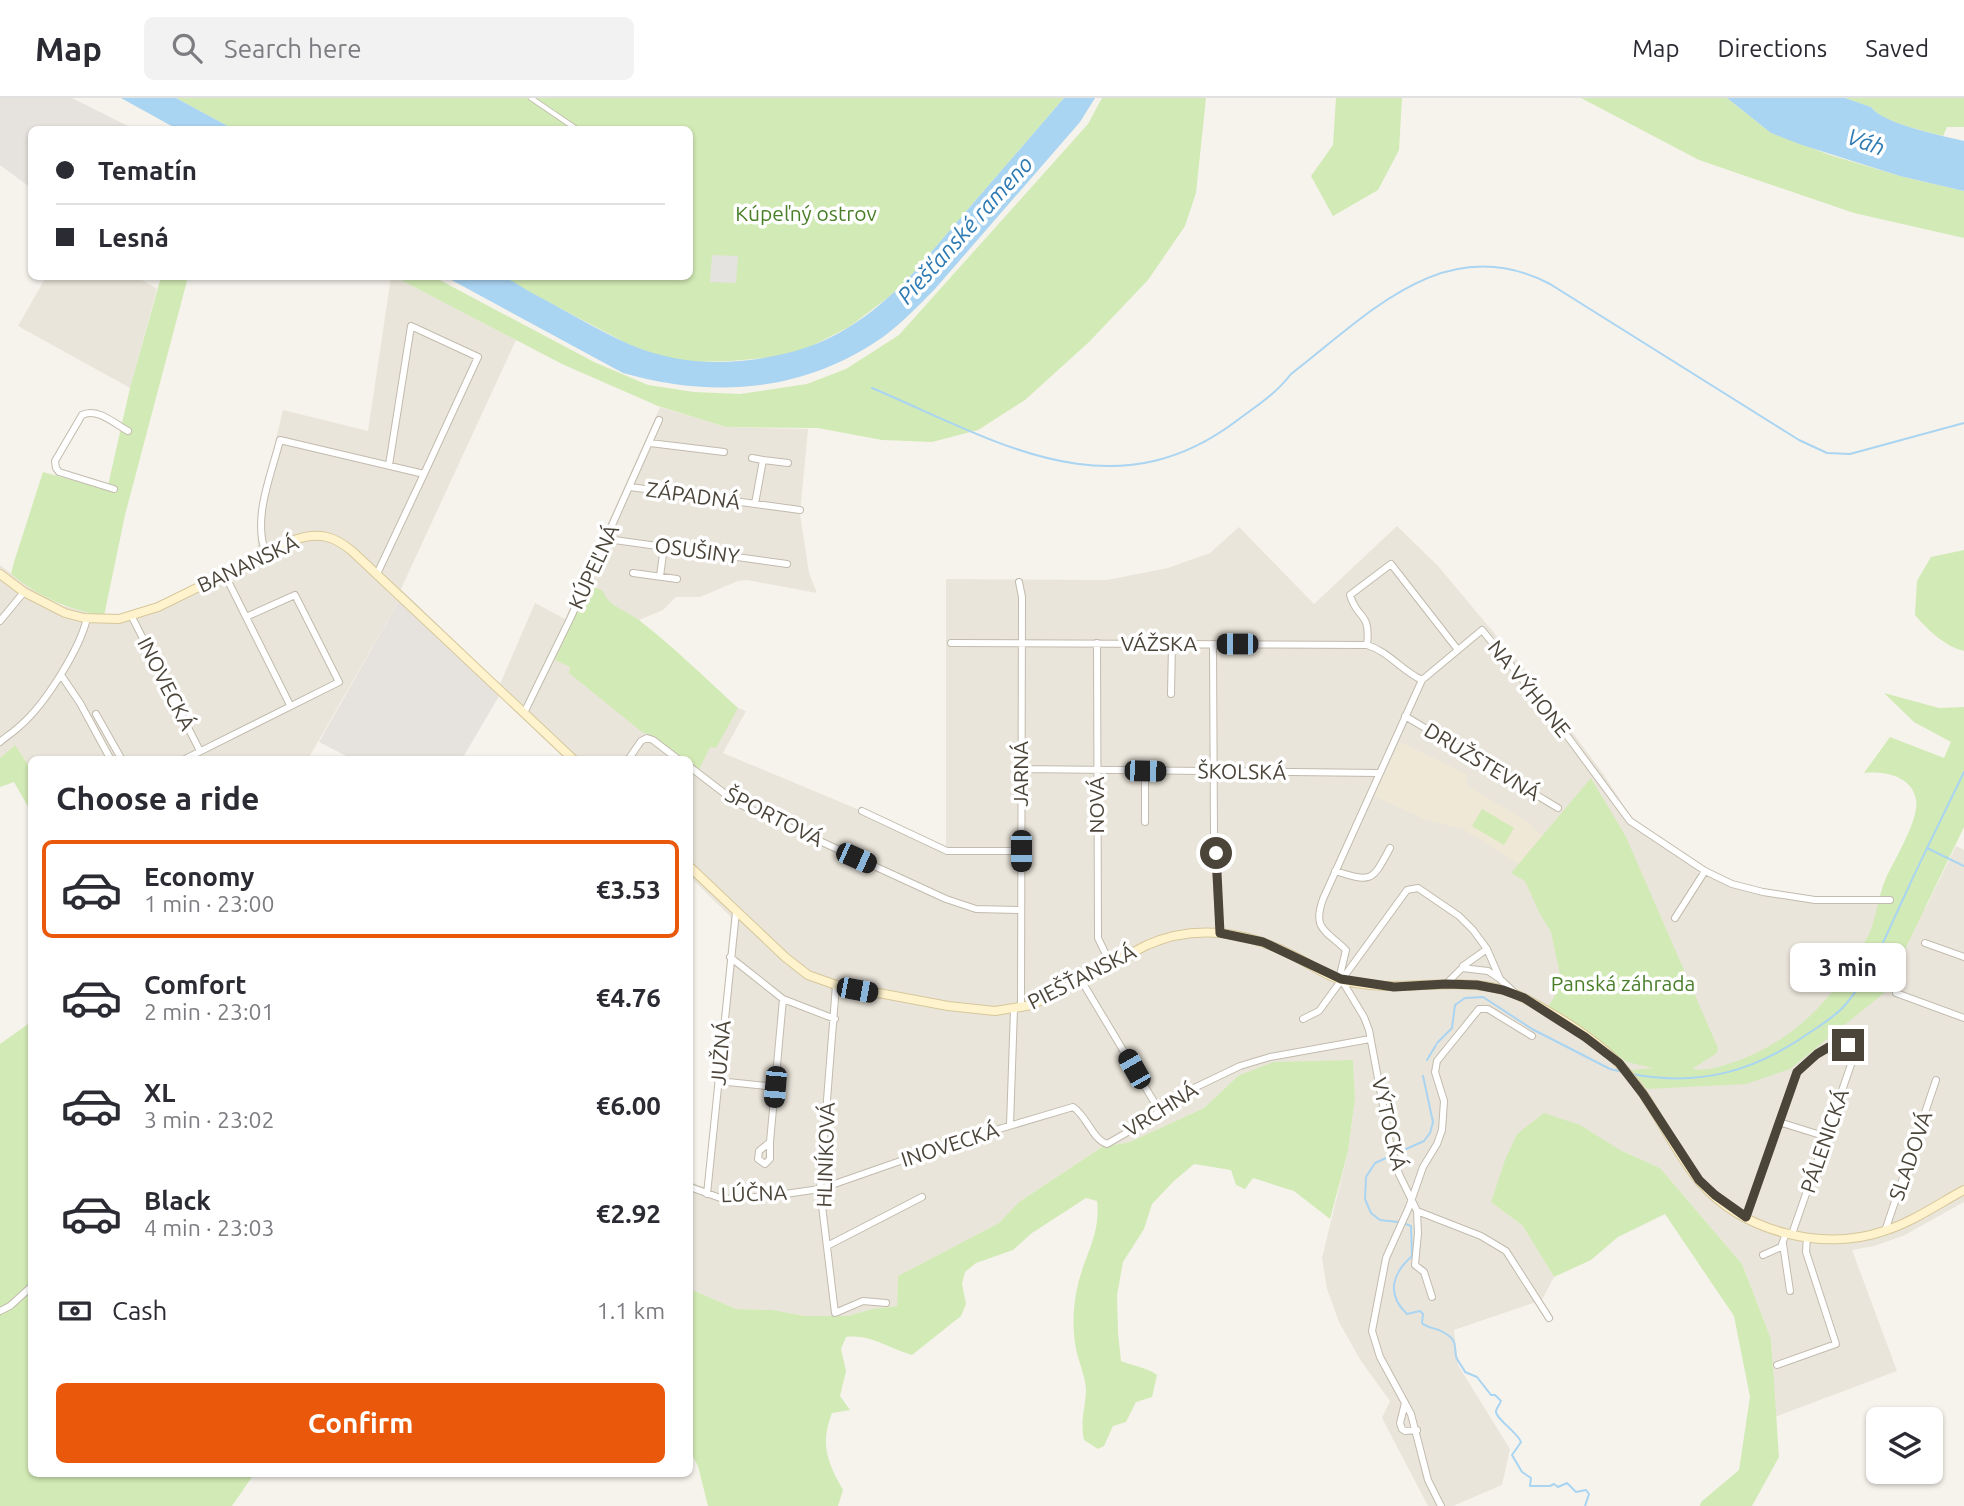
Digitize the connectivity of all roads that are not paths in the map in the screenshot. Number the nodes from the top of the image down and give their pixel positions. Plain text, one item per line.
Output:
1 (531, 98) edge
2 (572, 126) edge
3 (659, 420) dead end
4 (128, 431) dead end
5 (650, 443) junction
6 (694, 448) junction
7 (724, 452) dead end
8 (692, 458) dead end
9 (752, 458) dead end
10 (763, 460) junction
11 (788, 463) dead end
12 (389, 465) junction
13 (424, 474) junction
14 (630, 487) junction
15 (114, 489) dead end
16 (755, 504) junction
17 (800, 510) dead end
18 (607, 539) junction
19 (664, 547) junction
20 (266, 554) junction
21 (787, 564) dead end
22 (633, 573) dead end
23 (0, 574) edge
24 (377, 574) junction
25 (225, 575) junction
26 (660, 576) junction
27 (677, 579) dead end
28 (1019, 582) dead end
29 (24, 592) junction
30 (132, 617) junction
31 (246, 617) junction
32 (87, 618) junction
33 (0, 621) edge
34 (951, 643) dead end
35 (1021, 643) junction
36 (1097, 643) junction
37 (1213, 643) junction
38 (1172, 644) junction
39 (1367, 645) junction
40 (1458, 650) junction
41 (61, 675) junction
42 (1422, 680) junction
43 (1171, 694) dead end
44 (289, 705) junction
45 (524, 713) junction
46 (96, 714) dead end
47 (1405, 716) junction
48 (0, 742) edge
49 (200, 751) junction
50 (109, 756) edge
51 (120, 756) edge
52 (191, 756) edge
53 (570, 756) edge
54 (631, 756) edge
55 (674, 756) edge
56 (693, 769) edge
57 (1021, 769) junction
58 (1097, 769) junction
59 (1145, 771) junction
60 (1214, 772) junction
61 (1379, 773) junction
62 (1558, 807) dead end
63 (862, 811) dead end
64 (1145, 822) dead end
65 (1390, 848) dead end
66 (1021, 851) junction
67 (693, 870) edge
68 (1335, 871) junction
69 (1705, 871) junction
70 (1890, 900) dead end
71 (1021, 910) junction
72 (736, 912) junction
73 (1675, 918) dead end
74 (1220, 933) junction
75 (1925, 943) dead end
76 (1487, 948) junction
77 (730, 957) junction
78 (1964, 957) edge
79 (1110, 963) junction
80 (1462, 968) junction
81 (1341, 979) junction
82 (1500, 979) junction
83 (1081, 980) junction
84 (1446, 984) junction
85 (836, 985) junction
86 (1896, 993) dead end
87 (1517, 995) junction
88 (783, 999) junction
89 (1017, 1009) junction
90 (1964, 1018) edge
91 (835, 1019) junction
92 (1303, 1019) dead end
93 (1532, 1036) dead end
94 (1370, 1038) junction
95 (1936, 1080) dead end
96 (718, 1081) junction
97 (775, 1087) junction
98 (1159, 1110) junction
99 (1779, 1122) junction
100 (1010, 1125) junction
101 (1826, 1137) junction
102 (770, 1142) dead end
103 (693, 1188) edge
104 (820, 1189) junction
105 (1964, 1190) edge
106 (707, 1194) junction
107 (922, 1197) dead end
108 (1410, 1201) junction
109 (1416, 1211) junction
110 (1746, 1217) junction
111 (1885, 1231) junction
112 (1789, 1233) junction
113 (1807, 1237) junction
114 (1783, 1244) junction
115 (827, 1245) junction
116 (1763, 1255) dead end
117 (28, 1290) edge
118 (1790, 1291) dead end
119 (1432, 1297) dead end
120 (886, 1303) dead end
121 (0, 1311) edge
122 (1549, 1318) dead end
123 (1777, 1365) dead end
124 (1405, 1401) junction
125 (1417, 1430) junction
126 (1441, 1506) edge

1 - 2 street
3 - 5 street, KÚPEĽNÁ
4 - 15 street
5 - 6 street
5 - 14 street, KÚPEĽNÁ
6 - 7 street
6 - 8 street, ZÁPADNÁ
9 - 10 street
10 - 11 street
10 - 16 street, ZÁPADNÁ
12 - 13 street
12 - 13 street
12 - 20 street
13 - 24 street
14 - 16 street, ZÁPADNÁ
14 - 18 street, KÚPEĽNÁ
16 - 17 street, ZÁPADNÁ
18 - 19 street, OSUŠINY
18 - 45 street, KÚPEĽNÁ
19 - 21 street, OSUŠINY
19 - 26 street
20 - 24 main road, BANANSKÁ
20 - 25 main road, BANANSKÁ
22 - 26 street, OSUŠINY
23 - 29 main road, BANANSKÁ
24 - 45 main road, BANANSKÁ
25 - 30 main road, BANANSKÁ
25 - 31 street
26 - 27 street, OSUŠINY
28 - 35 street, JARNÁ
29 - 32 main road, BANANSKÁ
29 - 33 street
30 - 32 main road, BANANSKÁ
30 - 49 street, INOVECKÁ
31 - 44 street
31 - 44 street, INOVECKÁ
32 - 41 street
34 - 35 street, VÁŽSKA
35 - 36 street, VÁŽSKA
35 - 57 street, JARNÁ
36 - 38 street, VÁŽSKA
36 - 58 street, NOVÁ
37 - 38 street, VÁŽSKA
37 - 39 street, VÁŽSKA
37 - 60 street
38 - 43 street
39 - 40 street
39 - 42 street
40 - 42 street, NA VÝHONE
40 - 69 street, NA VÝHONE
41 - 48 street
41 - 50 street
42 - 47 street, NA VÝHONE
44 - 49 street, INOVECKÁ
45 - 53 main road
46 - 51 street
47 - 61 street, NA VÝHONE
47 - 62 street, DRUŽSTEVNÁ
49 - 52 street, INOVECKÁ
54 - 55 street
56 - 71 street, ŠPORTOVÁ
57 - 58 street, ŠKOLSKÁ
57 - 66 street, JARNÁ
58 - 59 street, ŠKOLSKÁ
58 - 79 street, NOVÁ
59 - 60 street, ŠKOLSKÁ
59 - 64 street
60 - 61 street, ŠKOLSKÁ
60 - 74 street
61 - 68 street, NA VÝHONE
63 - 66 street
65 - 68 street
66 - 71 street, JARNÁ
67 - 72 main road, PIEŠŤANSKÁ
68 - 81 street, NA VÝHONE
69 - 70 street, NA VÝHONE
69 - 73 street
71 - 89 street, JARNÁ
72 - 77 street, JUŽNÁ
72 - 85 main road, PIEŠŤANSKÁ
74 - 79 main road, PIEŠŤANSKÁ
74 - 81 main road, PIEŠŤANSKÁ
75 - 78 street
76 - 80 street
76 - 81 street
76 - 82 street
77 - 88 street
77 - 96 street, JUŽNÁ
79 - 83 main road, PIEŠŤANSKÁ
80 - 82 street
80 - 84 street
81 - 84 main road, PIEŠŤANSKÁ
81 - 92 street
81 - 94 street, VÝTOCKÁ
82 - 87 street
83 - 89 main road, PIEŠŤANSKÁ
83 - 98 street
84 - 87 main road, PIEŠŤANSKÁ
85 - 89 main road, PIEŠŤANSKÁ
85 - 91 street, HLINÍKOVÁ
86 - 90 street
87 - 110 main road, PIEŠŤANSKÁ
88 - 91 street
88 - 97 street
89 - 100 street, INOVECKÁ
91 - 104 street, HLINÍKOVÁ
93 - 108 street
94 - 98 street, VRCHNÁ
94 - 108 street, VÝTOCKÁ
95 - 111 street, SLADOVÁ
96 - 97 street
96 - 106 street, JUŽNÁ
97 - 102 street
98 - 100 street, VRCHNÁ
99 - 101 street
99 - 101 street, PÁLENICKÁ
99 - 110 street
100 - 104 street, INOVECKÁ
101 - 112 street, PÁLENICKÁ
103 - 106 street, LÚČNA
104 - 106 street, LÚČNA
104 - 115 street, HLINÍKOVÁ
105 - 111 main road, PIEŠŤANSKÁ
107 - 115 street
108 - 109 street, VÝTOCKÁ
108 - 124 street
109 - 119 street
109 - 122 street
110 - 112 main road, PIEŠŤANSKÁ
111 - 113 main road, PIEŠŤANSKÁ
112 - 113 main road, PIEŠŤANSKÁ
112 - 114 street, PÁLENICKÁ
113 - 123 street
114 - 116 street
114 - 118 street
115 - 120 street, HLINÍKOVÁ
117 - 121 street
124 - 125 street
124 - 125 street
125 - 126 street

